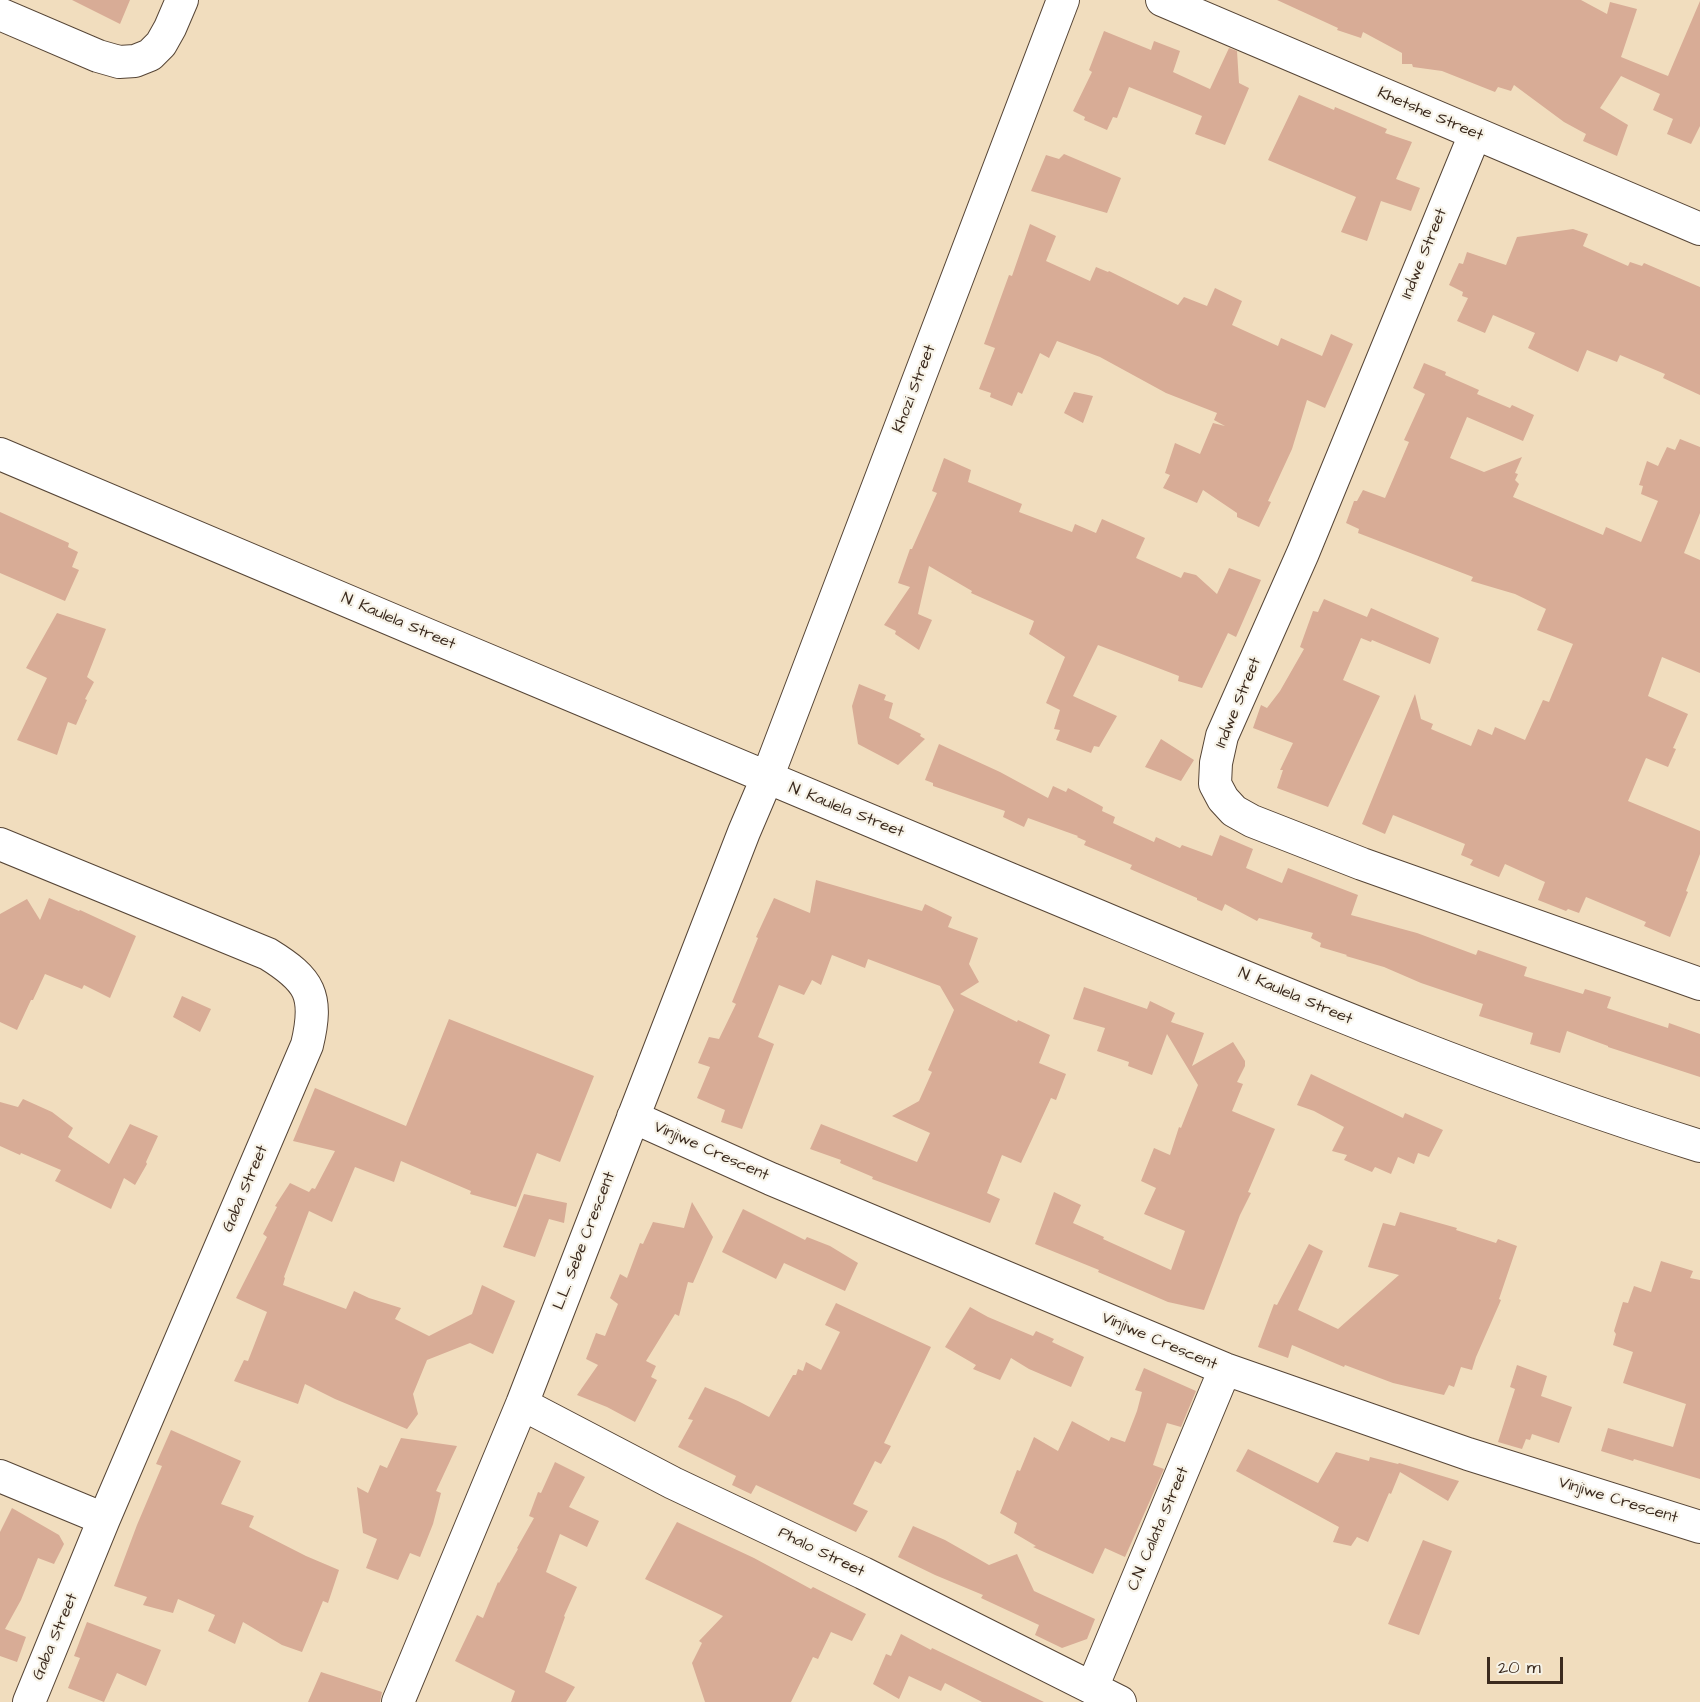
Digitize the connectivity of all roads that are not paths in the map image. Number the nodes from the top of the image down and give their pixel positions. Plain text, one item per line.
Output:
1 (182, 0) edge
2 (1063, 0) edge
3 (1161, 0) edge
4 (0, 14) edge
5 (1475, 134) junction
6 (1700, 229) edge
7 (0, 454) edge
8 (767, 778) junction
9 (0, 844) edge
10 (1700, 984) edge
11 (633, 1118) junction
12 (1700, 1146) edge
13 (1225, 1369) junction
14 (522, 1404) junction
15 (0, 1476) edge
16 (104, 1520) junction
17 (1700, 1527) edge
18 (1092, 1688) junction
19 (29, 1702) edge
20 (398, 1702) edge
21 (1120, 1702) edge

1 - 4 street
2 - 8 street, Khozi Street
3 - 5 street, Khetshe Street
5 - 6 street, Khetshe Street
5 - 10 street, Indwe Street
7 - 8 street, N. Kaulela Street
8 - 11 street, L.L. Sebe Crescent
8 - 12 street, N. Kaulela Street
9 - 16 street, Gaba Street
11 - 13 street, Vinjiwe Crescent
11 - 14 street, L.L. Sebe Crescent
13 - 17 street, Vinjiwe Crescent
13 - 18 street, C.N. Calata Street
14 - 18 street, Phalo Street
14 - 20 street, L.L. Sebe Crescent
15 - 16 street
16 - 19 street, Gaba Street
18 - 21 street, Phalo Street

